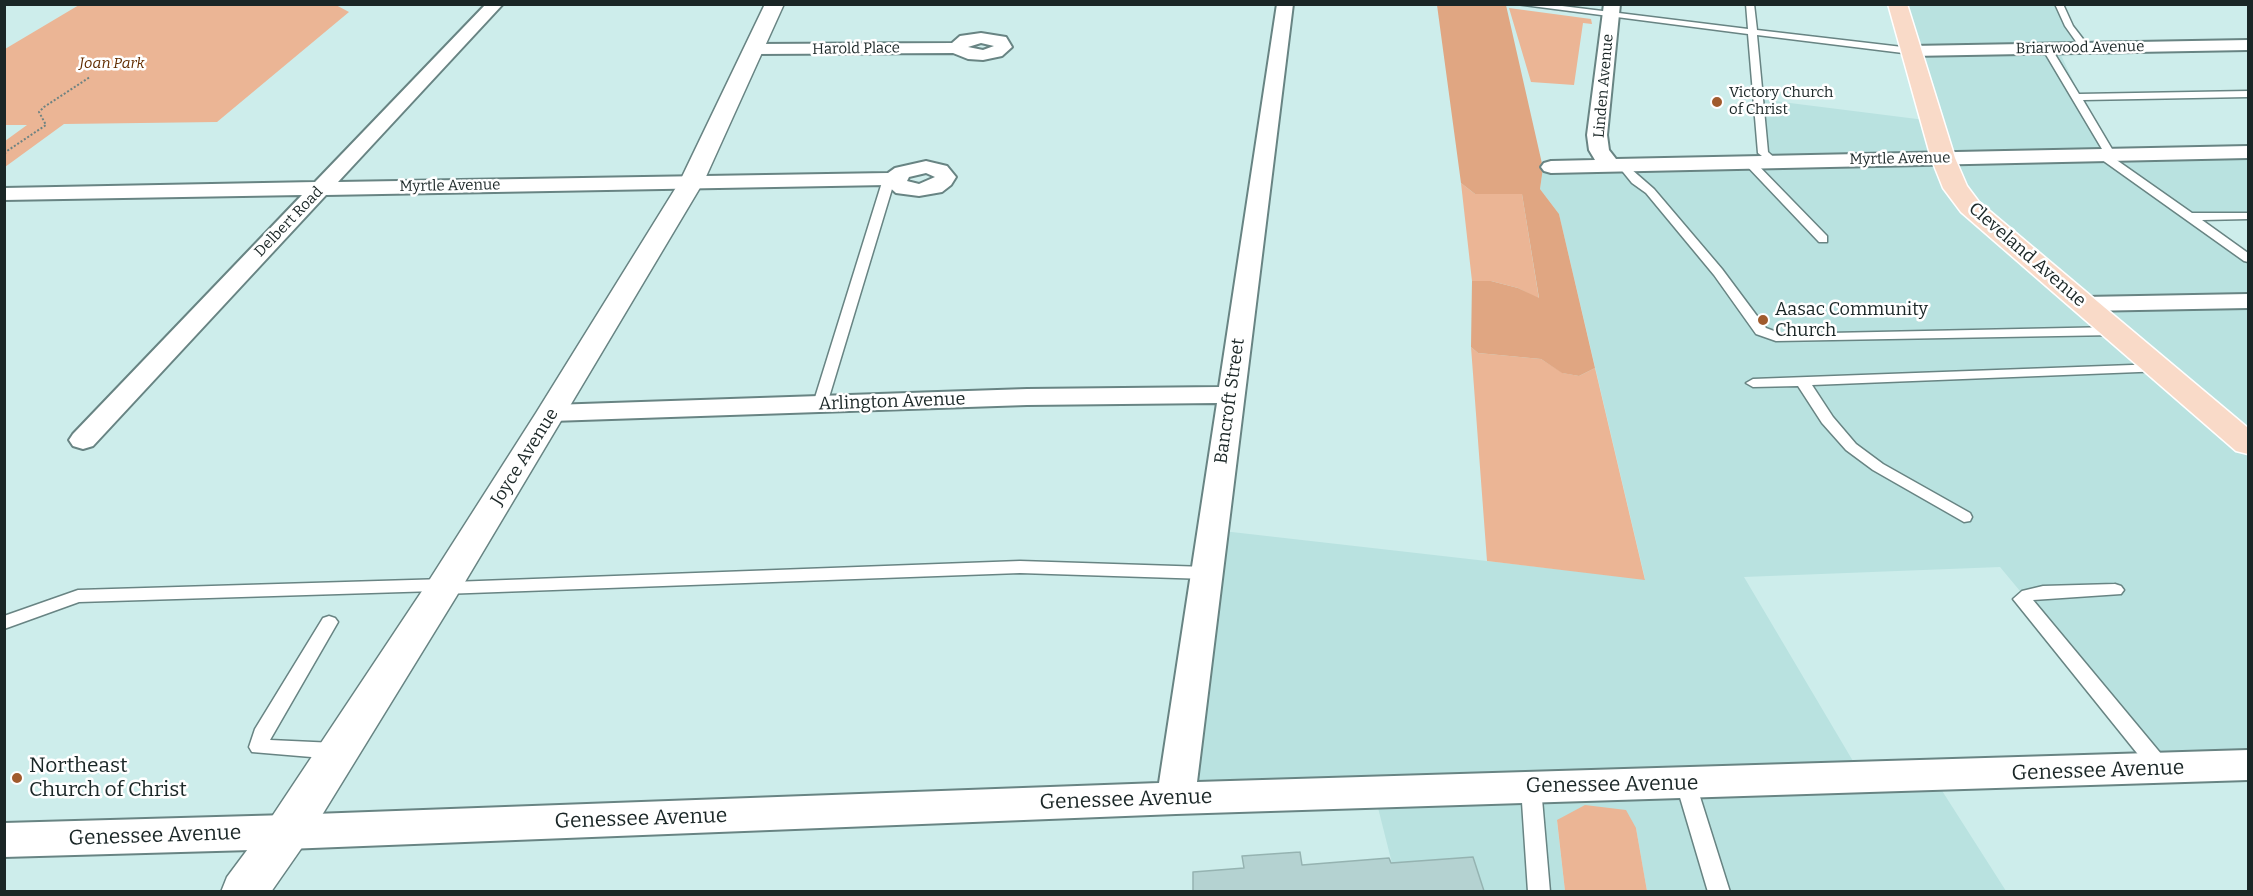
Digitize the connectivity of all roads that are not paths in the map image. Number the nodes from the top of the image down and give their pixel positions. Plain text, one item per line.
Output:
1 (495, 4) edge
2 (775, 4) edge
3 (1285, 4) edge
4 (1520, 4) edge
5 (1750, 4) edge
6 (1897, 4) edge
7 (2059, 4) edge
8 (1611, 10) edge
9 (1751, 33) junction
10 (2248, 45) edge
11 (956, 48) dead end
12 (2047, 48) junction
13 (2085, 48) junction
14 (755, 50) junction
15 (1911, 51) junction
16 (2248, 94) edge
17 (2078, 97) junction
18 (2248, 152) edge
19 (2102, 155) junction
20 (1943, 158) junction
21 (1749, 162) junction
22 (1774, 162) junction
23 (1616, 165) junction
24 (1551, 167) dead end
25 (892, 179) joint
26 (692, 181) junction
27 (323, 187) junction
28 (4, 194) edge
29 (2248, 216) edge
30 (2191, 218) junction
31 (1822, 239) dead end
32 (2248, 258) edge
33 (2248, 301) edge
34 (2084, 304) junction
35 (2115, 331) junction
36 (2159, 368) junction
37 (1802, 381) junction
38 (1753, 383) dead end
39 (1231, 395) junction
40 (820, 404) junction
41 (552, 413) junction
42 (83, 440) dead end
43 (2248, 444) edge
44 (1964, 517) dead end
45 (1207, 573) junction
46 (444, 587) junction
47 (2115, 590) dead end
48 (328, 622) dead end
49 (4, 623) edge
50 (338, 751) junction
51 (2248, 765) edge
52 (2162, 769) junction
53 (1686, 784) junction
54 (1531, 787) junction
55 (1176, 798) junction
56 (287, 832) junction
57 (4, 840) edge
58 (244, 891) edge
59 (1539, 891) edge
60 (1719, 891) edge

1 - 27 street, Delbert Road
2 - 14 street, Joyce Avenue
3 - 39 street, Bancroft Street
4 - 8 lane
5 - 9 lane
6 - 15 main road, Cleveland Avenue
7 - 13 lane
8 - 9 lane
8 - 23 street, Linden Avenue
9 - 15 lane
9 - 22 lane
10 - 13 street, Briarwood Avenue
11 - 14 street, Harold Place
12 - 13 street, Briarwood Avenue
12 - 15 street, Briarwood Avenue
12 - 17 lane
14 - 26 street, Joyce Avenue
15 - 20 main road, Cleveland Avenue
16 - 17 lane
17 - 19 lane
18 - 19 street, Myrtle Avenue
19 - 20 street, Myrtle Avenue
19 - 30 lane
20 - 22 street, Myrtle Avenue
20 - 34 main road, Cleveland Avenue
21 - 22 street, Myrtle Avenue
21 - 23 street, Myrtle Avenue
21 - 31 lane
23 - 24 street, Myrtle Avenue
23 - 35 lane
25 - 26 street, Myrtle Avenue
25 - 40 lane
26 - 27 street, Myrtle Avenue
26 - 41 street, Joyce Avenue
27 - 28 street, Myrtle Avenue
27 - 42 street, Delbert Road
29 - 30 lane
30 - 32 lane
33 - 34 street
34 - 35 main road, Cleveland Avenue
35 - 36 main road, Cleveland Avenue
36 - 37 lane
36 - 43 main road, Cleveland Avenue
37 - 38 lane
37 - 44 lane
39 - 40 street, Arlington Avenue
39 - 45 street, Bancroft Street
40 - 41 street, Arlington Avenue
41 - 46 street, Joyce Avenue
45 - 46 lane
45 - 55 street, Bancroft Street
46 - 49 lane
46 - 50 street, Joyce Avenue
47 - 52 lane
48 - 50 lane
50 - 56 street, Joyce Avenue
51 - 52 street, Genessee Avenue
52 - 53 street, Genessee Avenue
53 - 54 street, Genessee Avenue
53 - 60 lane
54 - 55 street, Genessee Avenue
54 - 59 lane
55 - 56 street, Genessee Avenue
56 - 57 street, Genessee Avenue
56 - 58 street, Joyce Avenue

